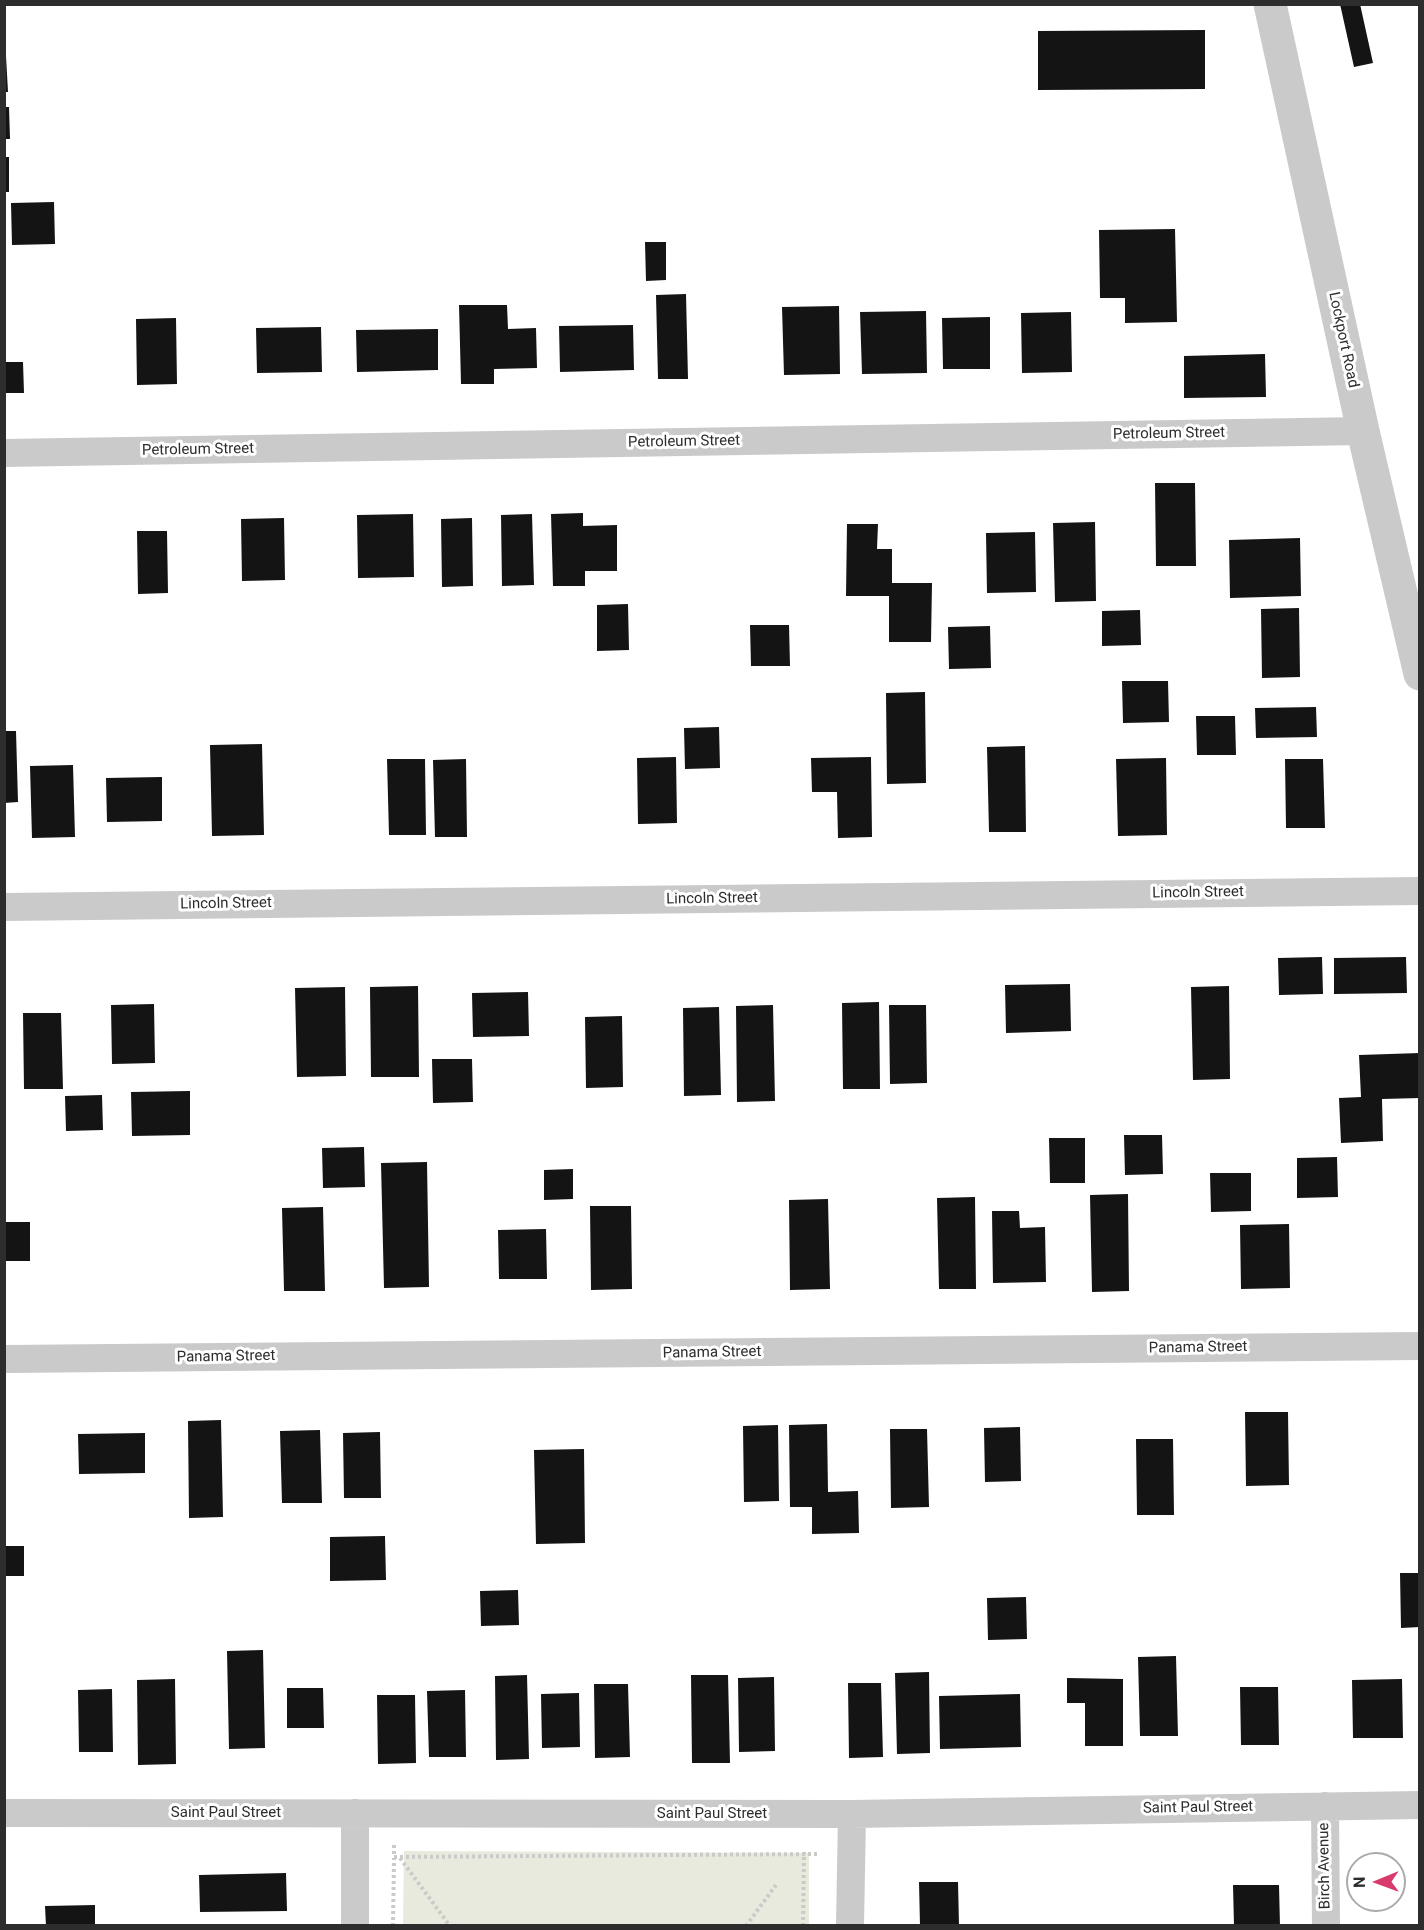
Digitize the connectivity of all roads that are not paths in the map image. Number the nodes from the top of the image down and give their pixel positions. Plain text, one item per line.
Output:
1 (1270, 4) edge
2 (1363, 431) junction
3 (4, 453) edge
4 (1419, 674) edge
5 (1419, 891) edge
6 (4, 907) edge
7 (1419, 1346) edge
8 (4, 1359) edge
9 (1419, 1805) edge
10 (1324, 1806) junction
11 (4, 1813) edge
12 (355, 1813) junction
13 (852, 1814) junction
14 (355, 1926) edge
15 (850, 1926) edge
16 (1326, 1926) edge

1 - 2 street, Lockport Road
2 - 3 street, Petroleum Street
2 - 4 street, Lockport Road
5 - 6 street, Lincoln Street
7 - 8 street, Panama Street
9 - 10 street, Saint Paul Street
10 - 13 street, Saint Paul Street
10 - 16 street, Birch Avenue
11 - 12 street, Saint Paul Street
12 - 13 street, Saint Paul Street
12 - 14 street
13 - 15 street

